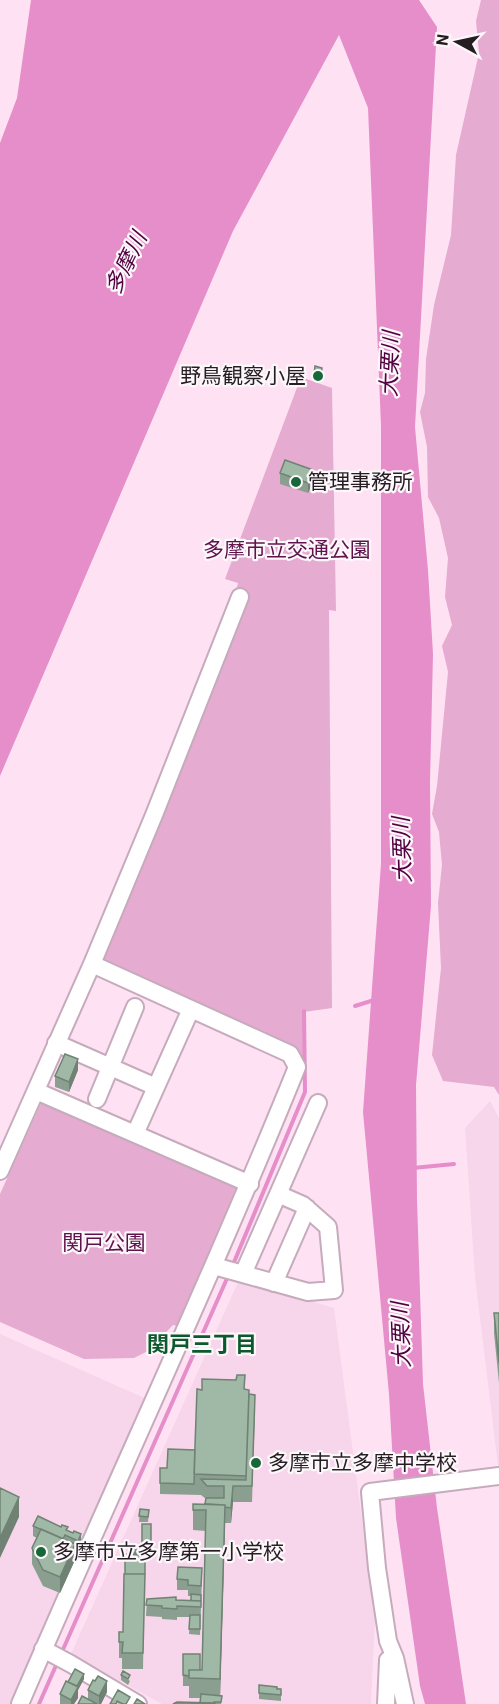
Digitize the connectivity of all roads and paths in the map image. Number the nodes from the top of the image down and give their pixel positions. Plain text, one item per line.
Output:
1 (240, 597) dead end
2 (92, 964) junction
3 (135, 1007) dead end
4 (191, 1009) junction
5 (56, 1043) junction
6 (110, 1067) junction
7 (156, 1087) junction
8 (36, 1090) junction
9 (97, 1099) dead end
10 (318, 1103) dead end
11 (135, 1134) junction
12 (0, 1172) edge
13 (250, 1184) junction
14 (278, 1194) junction
15 (307, 1208) junction
16 (218, 1267) junction
17 (241, 1274) junction
18 (274, 1283) junction
19 (495, 1476) edge
20 (388, 1641) junction
21 (43, 1649) junction
22 (20, 1704) edge
23 (138, 1704) edge
24 (386, 1704) edge
25 (405, 1704) edge

1 - 2 street
2 - 4 street
2 - 5 street
3 - 6 street
4 - 7 street
4 - 13 street
5 - 6 street
5 - 8 street
6 - 7 street
6 - 9 street
7 - 11 street
8 - 11 street
8 - 12 street
10 - 14 street
11 - 13 street
13 - 16 street
14 - 15 street
14 - 17 street
15 - 18 street
15 - 18 street
16 - 17 street
16 - 21 street
17 - 18 street
19 - 20 street
20 - 24 street
20 - 25 street
21 - 22 street
21 - 23 street

